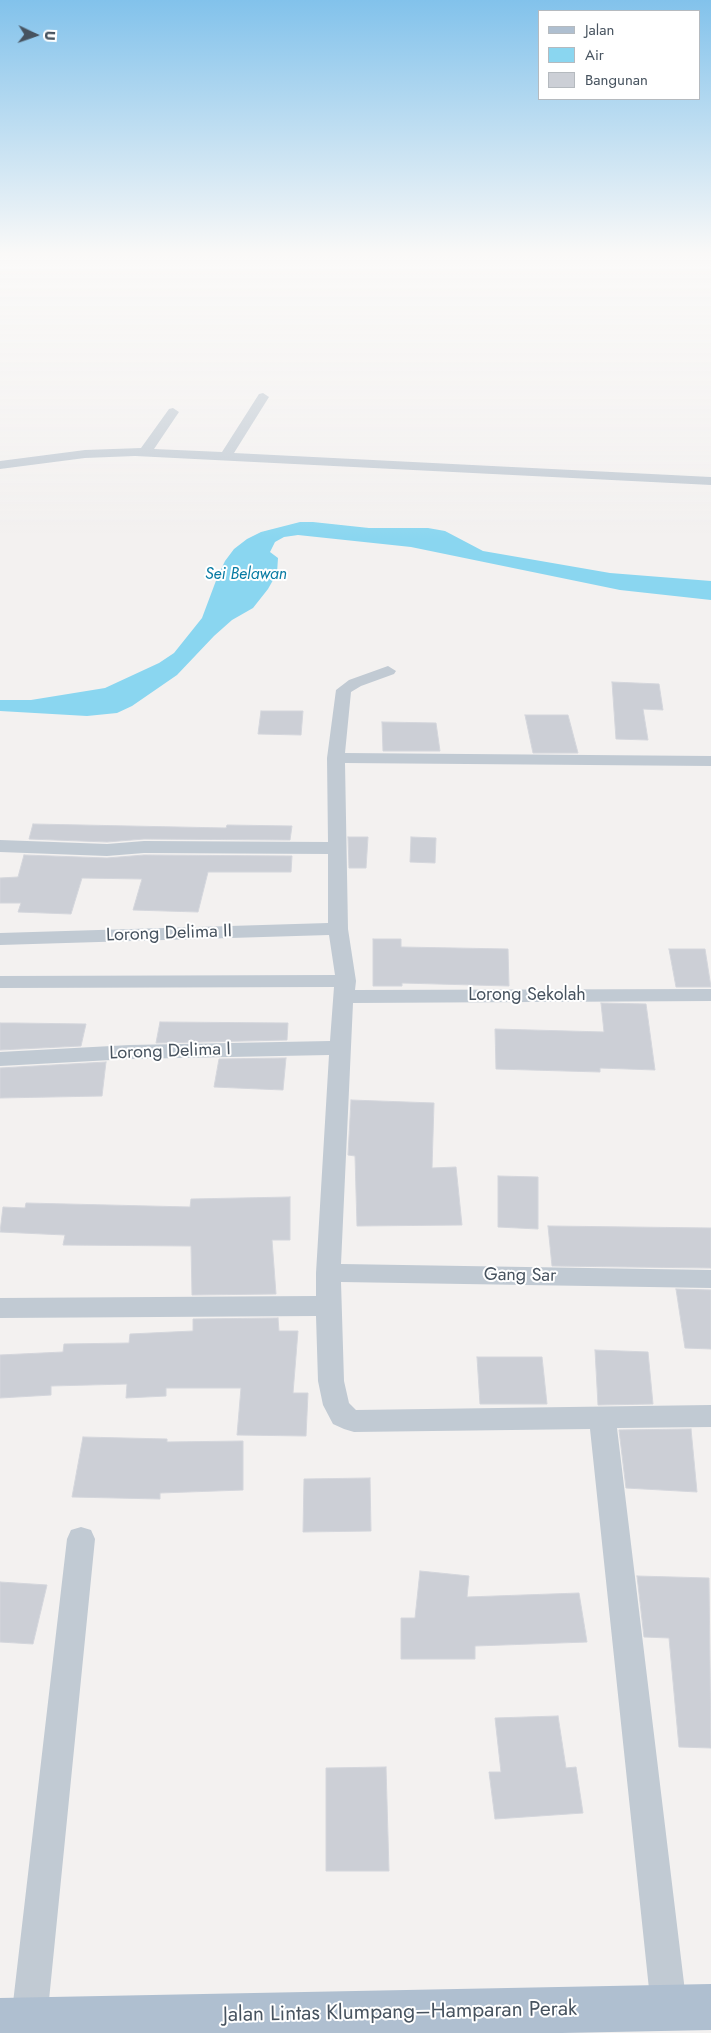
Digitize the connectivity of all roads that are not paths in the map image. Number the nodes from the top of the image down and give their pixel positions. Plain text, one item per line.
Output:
1 (263, 397) dead end
2 (173, 412) dead end
3 (145, 452) junction
4 (226, 456) junction
5 (0, 465) edge
6 (711, 481) edge
7 (388, 671) dead end
8 (336, 758) junction
9 (711, 762) edge
10 (0, 846) edge
11 (337, 848) junction
12 (338, 929) junction
13 (0, 938) edge
14 (0, 982) edge
15 (345, 989) junction
16 (711, 995) edge
17 (341, 1048) junction
18 (0, 1059) edge
19 (328, 1273) junction
20 (711, 1278) edge
21 (329, 1306) junction
22 (0, 1308) edge
23 (602, 1416) junction
24 (711, 1416) edge
25 (81, 1539) dead end
26 (663, 2014) edge
27 (14, 2021) edge
28 (431, 2022) edge
29 (178, 2025) edge

1 - 4 street
2 - 3 street
3 - 4 street
3 - 5 street
4 - 6 street
7 - 8 street
8 - 9 street
8 - 11 street
10 - 11 street
11 - 12 street
12 - 13 street, Lorong Delima II
12 - 15 street
14 - 15 street, Lorong Sekolah
15 - 16 street, Lorong Sekolah
15 - 17 street
17 - 18 street, Lorong Delima I
17 - 19 street
19 - 20 street, Gang Sar
19 - 21 street
21 - 22 street
21 - 23 street
23 - 24 street
23 - 26 street
25 - 27 street
26 - 28 main road, Jalan Lintas Klumpang–Hamparan Perak
27 - 29 main road, Jalan Lintas Klumpang–Hamparan Perak
28 - 29 main road, Jalan Lintas Klumpang–Hamparan Perak

